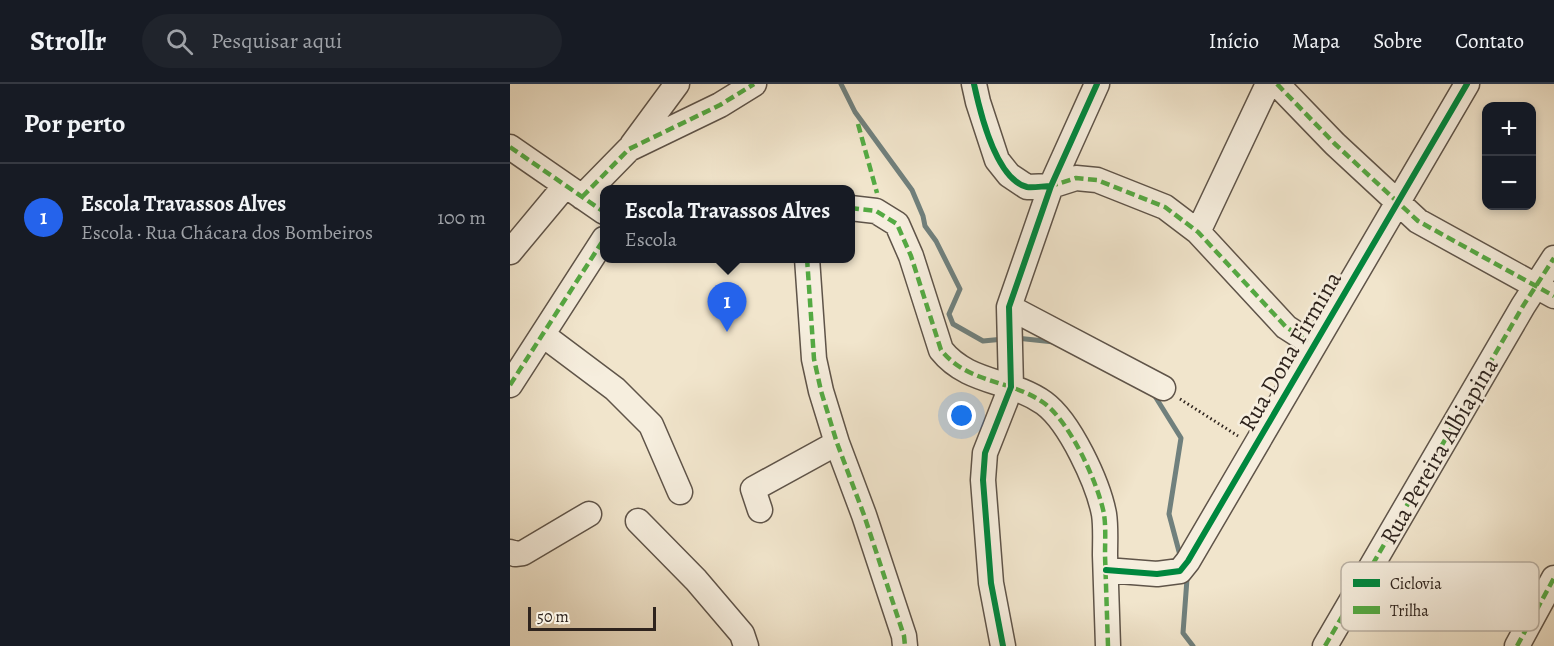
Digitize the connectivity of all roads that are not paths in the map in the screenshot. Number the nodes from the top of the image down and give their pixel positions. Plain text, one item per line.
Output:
1 (677, 84) edge
2 (754, 84) edge
3 (974, 84) edge
4 (1097, 84) edge
5 (1268, 84) edge
6 (1277, 84) edge
7 (1467, 84) edge
8 (510, 147) edge
9 (629, 149) junction
10 (1051, 186) junction
11 (574, 192) junction
12 (1397, 202) junction
13 (600, 209) edge
14 (855, 209) edge
15 (1198, 232) junction
16 (600, 245) edge
17 (510, 252) edge
18 (1554, 258) edge
19 (807, 263) edge
20 (1546, 291) edge
21 (1009, 307) junction
22 (543, 335) junction
23 (1314, 345) junction
24 (513, 375) edge
25 (1011, 387) junction
26 (1163, 388) road end
27 (837, 443) junction
28 (680, 492) dead end
29 (760, 510) dead end
30 (589, 514) dead end
31 (638, 521) dead end
32 (510, 552) edge
33 (1374, 562) edge
34 (1106, 570) junction
35 (1554, 578) edge
36 (1539, 606) edge
37 (1341, 619) edge
38 (1525, 631) edge
39 (746, 646) edge
40 (904, 646) edge
41 (1003, 646) edge
42 (1108, 646) edge
43 (1325, 646) edge
44 (1517, 646) edge

1 - 9 street
2 - 9 street
3 - 10 street
4 - 10 street
5 - 15 street
6 - 12 street
7 - 12 street, Rua Dona Firmina
8 - 11 street
9 - 11 street
10 - 15 street
10 - 21 street
11 - 13 street
11 - 17 street
12 - 20 street
12 - 23 street, Rua Dona Firmina
14 - 25 street
15 - 23 street
16 - 22 street
18 - 20 street, Rua Pereira Albiapina
19 - 27 street
20 - 33 street, Rua Pereira Albiapina
21 - 25 street
21 - 26 street
22 - 24 street
22 - 28 street
23 - 34 street, Rua Dona Firmina
25 - 34 street
25 - 41 street
27 - 29 street
27 - 40 street
30 - 32 street
31 - 39 street
34 - 42 street
35 - 36 street
37 - 43 street, Rua Pereira Albiapina
38 - 44 street

